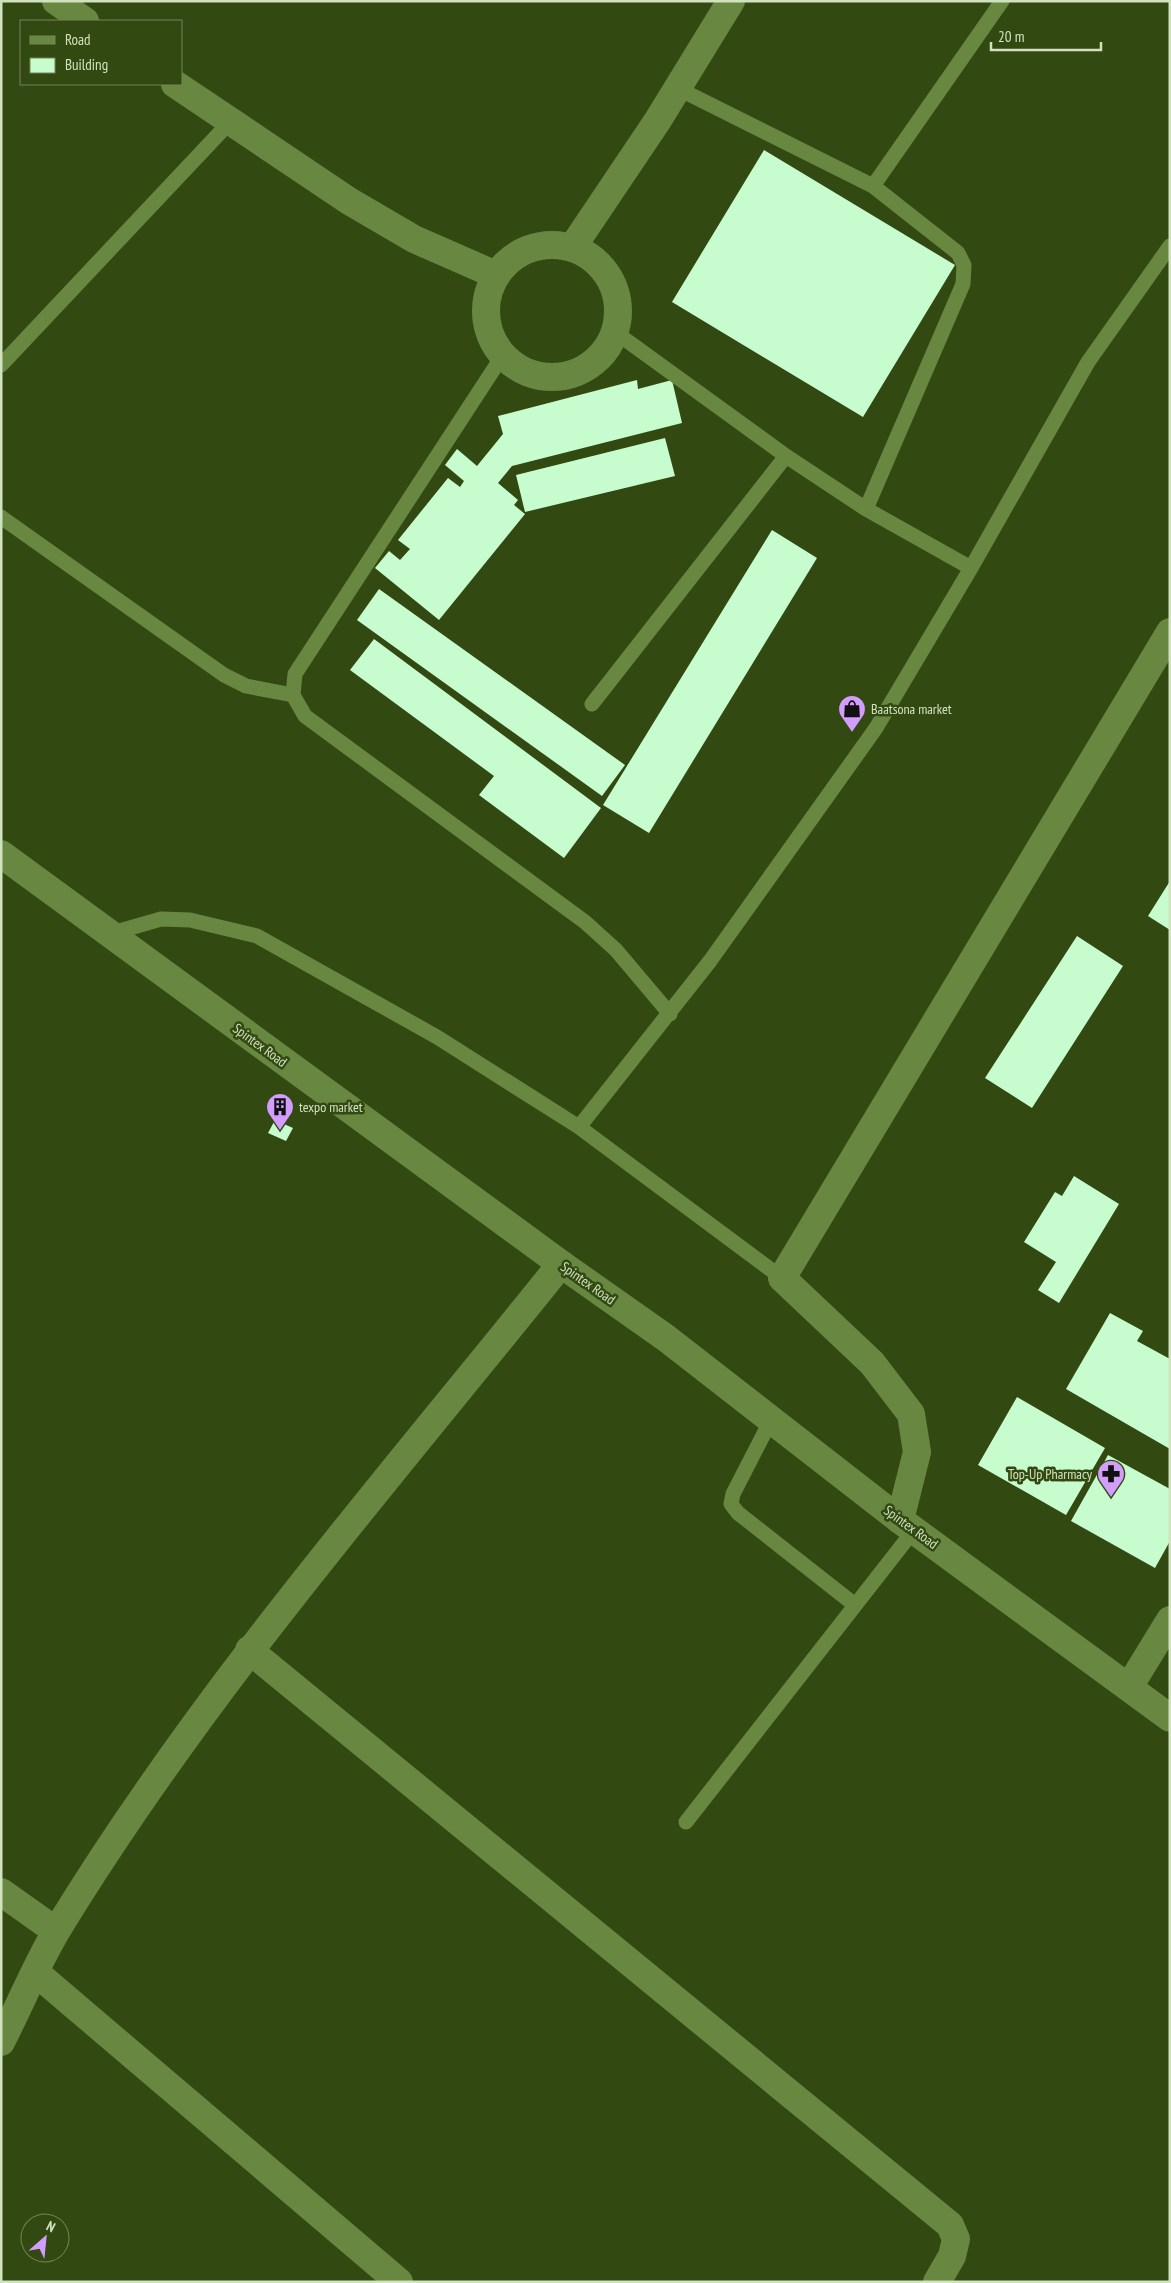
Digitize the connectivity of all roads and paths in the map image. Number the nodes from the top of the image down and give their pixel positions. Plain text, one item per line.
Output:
1 (56, 1) edge
2 (731, 1) edge
3 (1002, 1) edge
4 (84, 20) edge
5 (176, 85) edge
6 (677, 88) junction
7 (230, 122) junction
8 (873, 186) junction
9 (1170, 246) edge
10 (572, 248) junction
11 (496, 275) junction
12 (615, 332) junction
13 (503, 355) junction
14 (1, 366) edge
15 (786, 456) junction
16 (866, 510) junction
17 (1, 517) edge
18 (971, 568) junction
19 (1170, 632) edge
20 (293, 695) junction
21 (592, 704) dead end
22 (1, 854) edge
23 (110, 934) junction
24 (670, 1014) junction
25 (579, 1127) junction
26 (561, 1264) junction
27 (782, 1278) junction
28 (771, 1420) junction
29 (907, 1525) junction
30 (855, 1605) junction
31 (1170, 1620) edge
32 (249, 1650) junction
33 (1129, 1686) junction
34 (1170, 1718) edge
35 (686, 1822) dead end
36 (1, 1892) edge
37 (56, 1931) junction
38 (35, 1972) junction
39 (1, 2042) edge
40 (399, 2282) edge
41 (937, 2282) edge

1 - 4 street
2 - 6 street
3 - 8 lane
5 - 7 street
6 - 8 lane
6 - 10 street
7 - 11 street
7 - 14 lane
8 - 16 lane
9 - 18 lane
10 - 11 street
10 - 12 street
11 - 13 street
12 - 13 street
12 - 15 lane
13 - 20 lane
15 - 16 lane
15 - 21 lane
16 - 18 lane
17 - 20 lane
18 - 24 lane
19 - 27 street
20 - 24 lane
22 - 23 street, Spintex Road
23 - 25 lane
23 - 26 street, Spintex Road
24 - 25 lane
25 - 27 lane
26 - 28 street, Spintex Road
26 - 32 street
27 - 29 street
28 - 29 street, Spintex Road
28 - 30 lane
29 - 30 lane
29 - 33 street, Spintex Road
30 - 35 lane
31 - 33 street
32 - 37 street
32 - 41 street
33 - 34 street, Spintex Road
36 - 37 street
37 - 38 street
38 - 39 street
38 - 40 street

